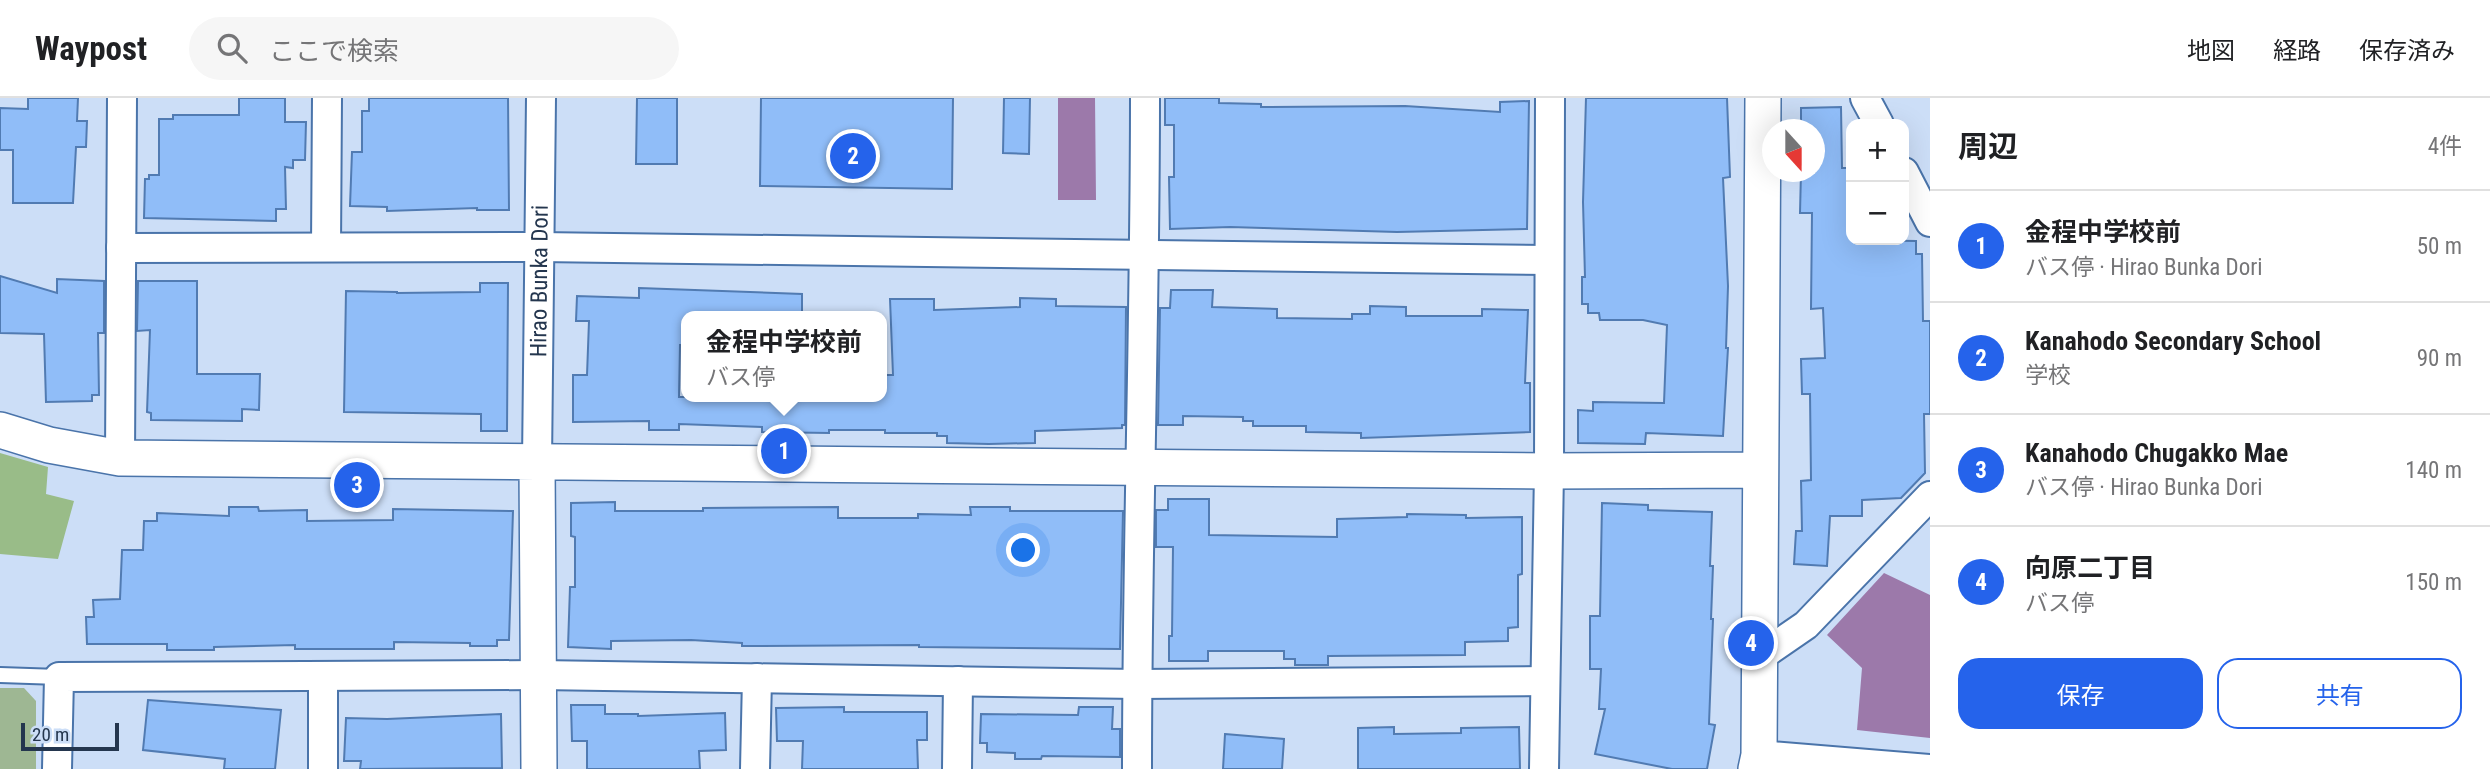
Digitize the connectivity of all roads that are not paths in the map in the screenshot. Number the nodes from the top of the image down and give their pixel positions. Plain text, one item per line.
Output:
1 (121, 98) edge
2 (327, 98) edge
3 (541, 98) edge
4 (1145, 98) edge
5 (1550, 98) edge
6 (1763, 98) edge
7 (1866, 98) edge
8 (1876, 119) edge
9 (1909, 182) edge
10 (1930, 222) edge
11 (326, 247) junction
12 (539, 247) junction
13 (121, 248) junction
14 (1145, 255) junction
15 (1549, 260) junction
16 (0, 430) edge
17 (120, 458) junction
18 (537, 463) junction
19 (1139, 468) junction
20 (1760, 470) junction
21 (1549, 471) junction
22 (1930, 496) edge
23 (1761, 656) junction
24 (540, 675) junction
25 (0, 676) edge
26 (59, 677) junction
27 (323, 677) junction
28 (757, 678) junction
29 (957, 681) junction
30 (1545, 681) junction
31 (1137, 684) junction
32 (1758, 762) edge
33 (57, 769) edge
34 (323, 769) edge
35 (539, 769) edge
36 (755, 769) edge
37 (957, 769) edge
38 (1137, 769) edge
39 (1544, 769) edge
40 (1930, 769) edge

1 - 13 street
2 - 11 street
3 - 12 street, Hirao Bunka Dori
4 - 14 street
5 - 15 street
6 - 20 street
7 - 8 street
9 - 10 street
11 - 12 street
11 - 13 street
12 - 14 street
12 - 18 street, Hirao Bunka Dori
13 - 17 street
14 - 15 street
14 - 19 street
15 - 21 street
16 - 17 street
17 - 18 street
18 - 19 street
18 - 24 street
19 - 21 street
19 - 31 street
20 - 21 street
20 - 23 street
21 - 30 street
22 - 23 street
23 - 32 street
24 - 27 street
24 - 28 street
24 - 35 street
25 - 26 lane
26 - 27 street
26 - 33 street
27 - 34 street
28 - 29 street
28 - 36 street
29 - 31 street
29 - 37 street
30 - 31 street
30 - 39 street
31 - 38 street
32 - 40 street

